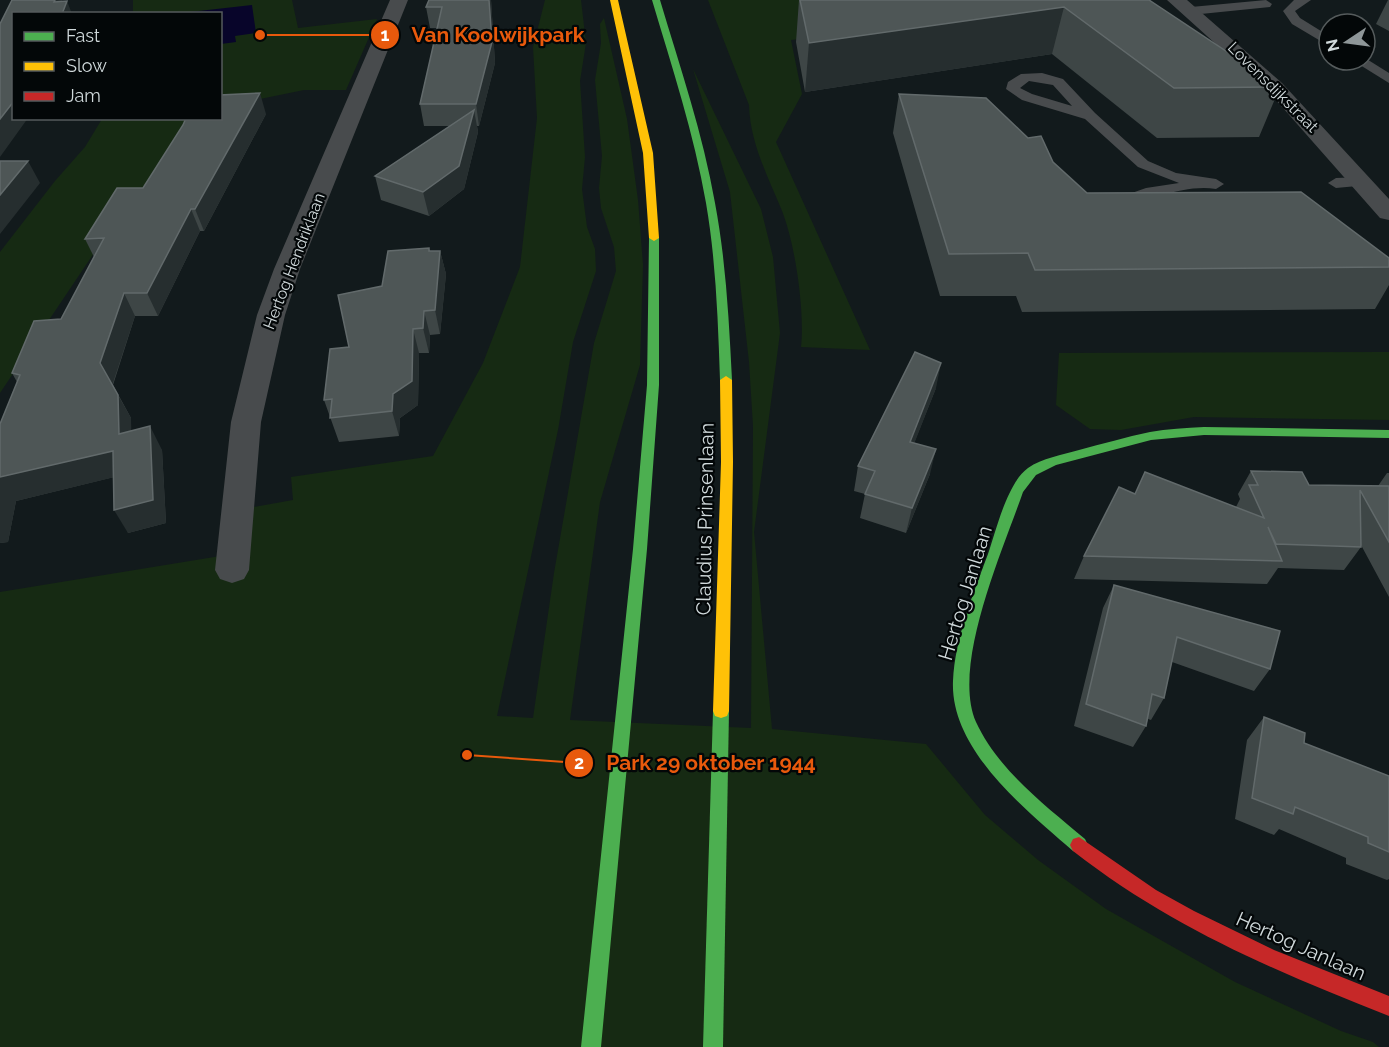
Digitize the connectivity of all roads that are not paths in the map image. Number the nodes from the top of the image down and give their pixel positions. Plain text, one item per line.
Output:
1 (399, 0) edge
2 (614, 0) edge
3 (656, 0) edge
4 (1305, 0) edge
5 (1266, 4) dead end
6 (1183, 6) edge
7 (1317, 34) edge
8 (1090, 116) dead end
9 (1362, 182) junction
10 (1335, 183) dead end
11 (1105, 208) edge
12 (1389, 213) edge
13 (1389, 434) edge
14 (232, 570) dead end
15 (1389, 1006) edge
16 (591, 1047) edge
17 (712, 1047) edge

1 - 14 street, Hertog Hendriklaan
2 - 16 main road
3 - 17 main road, Claudius Prinsenlaan
4 - 7 lane
5 - 6 lane
6 - 9 street, Lovensdijkstraat
8 - 11 lane
9 - 10 lane
9 - 12 street, Lovensdijkstraat
13 - 15 main road, Hertog Janlaan

